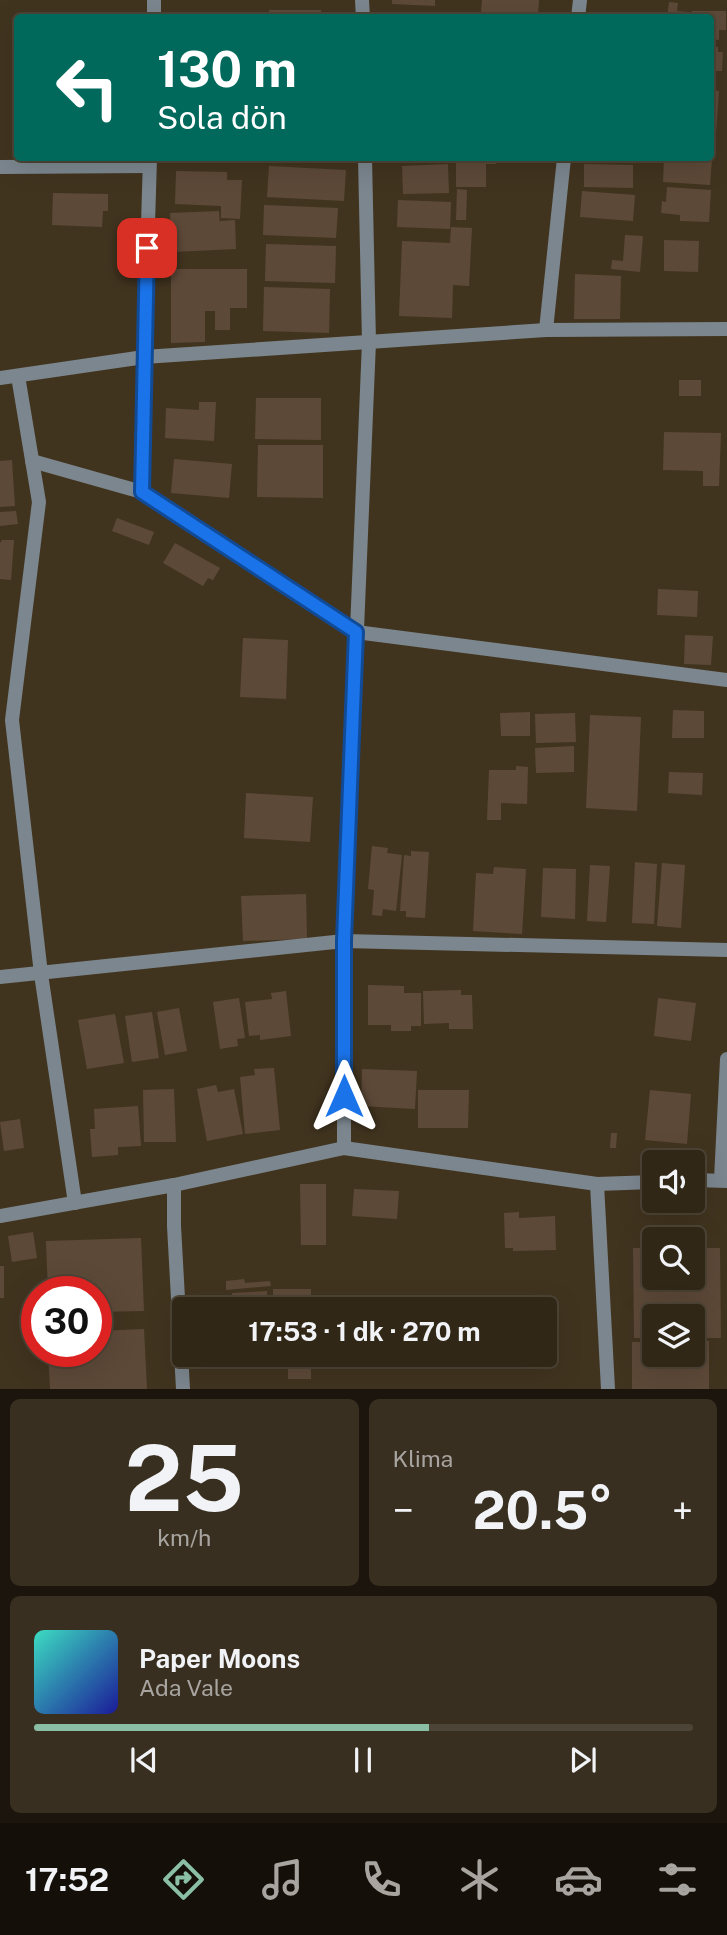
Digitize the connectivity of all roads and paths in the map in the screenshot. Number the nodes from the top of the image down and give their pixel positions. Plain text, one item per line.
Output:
1 (365, 161) edge
2 (564, 161) edge
3 (149, 162) edge
4 (0, 167) edge
5 (727, 329) edge
6 (546, 330) junction
7 (369, 342) junction
8 (144, 357) junction
9 (18, 376) junction
10 (0, 378) edge
11 (32, 461) junction
12 (142, 492) junction
13 (356, 632) junction
14 (727, 680) edge
15 (6, 721) edge
16 (344, 941) junction
17 (727, 950) edge
18 (41, 974) junction
19 (0, 977) edge
20 (727, 1059) edge
21 (344, 1147) junction
22 (705, 1180) edge
23 (724, 1180) edge
24 (642, 1182) edge
25 (597, 1184) junction
26 (174, 1185) junction
27 (75, 1203) junction
28 (0, 1216) edge
29 (183, 1389) edge
30 (601, 1389) edge
31 (608, 1389) edge

1 - 7 street
2 - 6 street
3 - 4 street
3 - 8 street
5 - 6 street
6 - 7 street
7 - 8 street
7 - 13 street
8 - 9 street
8 - 12 street
9 - 10 street
9 - 11 street
11 - 12 street
11 - 15 street
12 - 13 street
13 - 14 street
13 - 16 street
15 - 18 street
16 - 17 street
16 - 18 street
16 - 21 street
18 - 19 street
18 - 27 street
20 - 23 street
21 - 25 street
21 - 26 street
22 - 23 street
24 - 25 street
25 - 31 street
26 - 27 street
26 - 29 street
27 - 28 street
30 - 31 street

